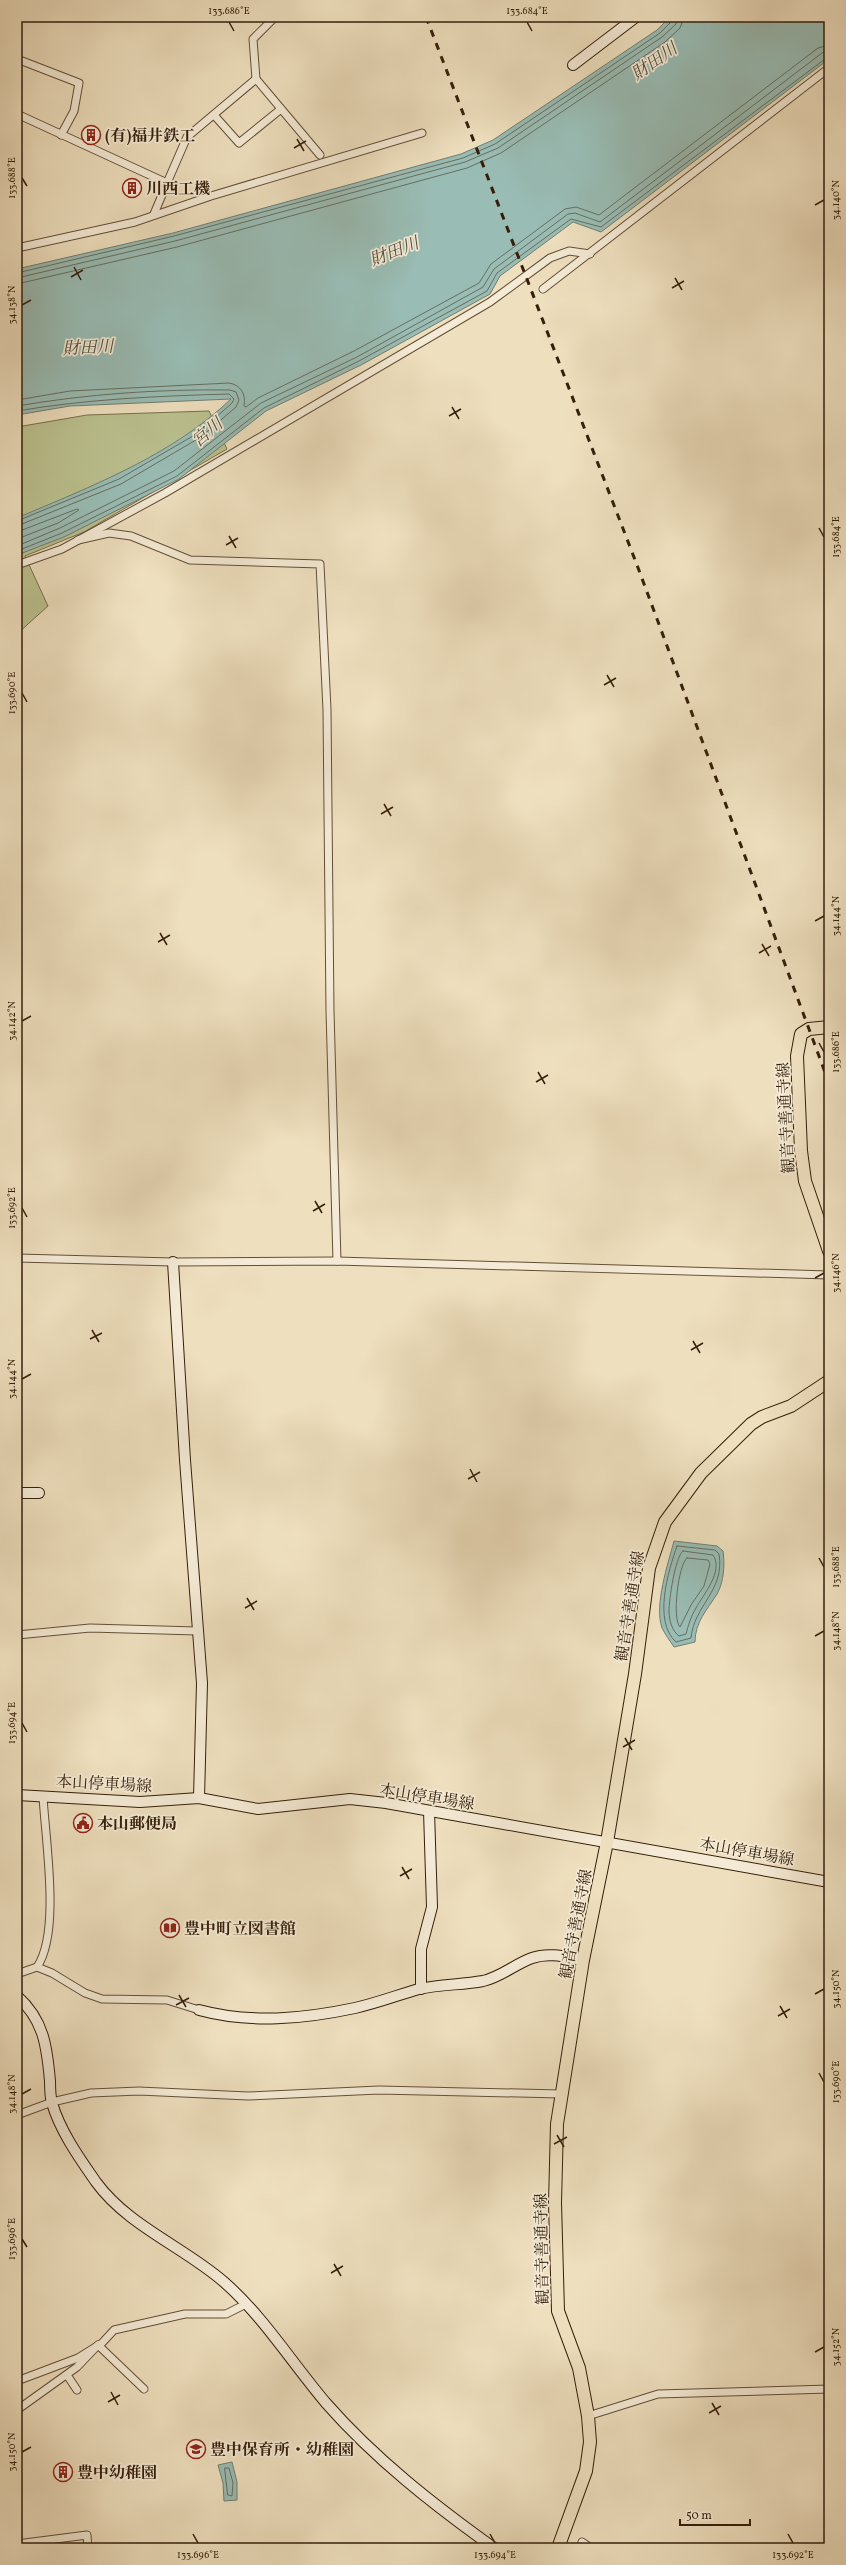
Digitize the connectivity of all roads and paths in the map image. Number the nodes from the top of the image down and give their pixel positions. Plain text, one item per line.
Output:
1 (275, 17) edge
2 (636, 17) edge
3 (17, 59) edge
4 (572, 65) dead end
5 (829, 68) edge
6 (256, 78) junction
7 (281, 109) junction
8 (17, 114) edge
9 (214, 115) junction
10 (422, 133) dead end
11 (61, 136) junction
12 (320, 155) dead end
13 (167, 183) junction
14 (154, 214) junction
15 (17, 248) edge
16 (590, 254) junction
17 (543, 289) dead end
18 (78, 540) junction
19 (17, 565) edge
20 (829, 1027) edge
21 (829, 1251) edge
22 (17, 1258) edge
23 (337, 1261) junction
24 (173, 1262) junction
25 (829, 1275) edge
26 (829, 1381) edge
27 (17, 1493) edge
28 (39, 1493) dead end
29 (197, 1631) junction
30 (17, 1635) edge
31 (17, 1795) edge
32 (42, 1796) junction
33 (199, 1798) junction
34 (430, 1811) junction
35 (607, 1842) junction
36 (829, 1882) edge
37 (583, 1960) junction
38 (37, 1967) junction
39 (17, 1974) edge
40 (421, 1989) junction
41 (17, 1996) edge
42 (199, 2010) joint
43 (561, 2094) junction
44 (52, 2102) junction
45 (17, 2115) edge
46 (246, 2304) junction
47 (98, 2345) junction
48 (67, 2375) junction
49 (17, 2381) edge
50 (144, 2389) dead end
51 (829, 2389) edge
52 (77, 2390) dead end
53 (17, 2410) edge
54 (588, 2416) junction
55 (582, 2542) dead end
56 (17, 2544) edge
57 (88, 2548) edge
58 (494, 2548) edge
59 (558, 2548) edge
60 (591, 2548) edge

1 - 6 street
2 - 4 street
3 - 11 street
5 - 16 street
6 - 7 street
6 - 9 street
7 - 9 street
7 - 12 street
8 - 11 street
9 - 13 street
10 - 14 street
11 - 13 street
13 - 14 street
14 - 15 street
16 - 17 street
16 - 18 street
18 - 19 street
18 - 23 street
20 - 21 main road, 観音寺善通寺線
22 - 24 street
23 - 24 street
23 - 25 street
24 - 29 street
26 - 35 main road, 観音寺善通寺線
27 - 28 street
29 - 30 street
29 - 33 street
31 - 32 street, 本山停車場線
32 - 33 street, 本山停車場線
32 - 38 street
33 - 34 street, 本山停車場線
34 - 35 street, 本山停車場線
34 - 40 street
35 - 36 street, 本山停車場線
35 - 37 main road, 観音寺善通寺線
37 - 40 street
37 - 43 main road, 観音寺善通寺線
38 - 39 street
38 - 42 street
40 - 42 street
41 - 44 street
43 - 44 street
43 - 54 main road, 観音寺善通寺線
44 - 45 street
44 - 46 street
46 - 47 street
46 - 58 street
47 - 48 street
47 - 49 street
47 - 50 street
48 - 52 street
48 - 53 street
51 - 54 street
54 - 59 main road, 観音寺善通寺線
55 - 60 street
56 - 57 street

